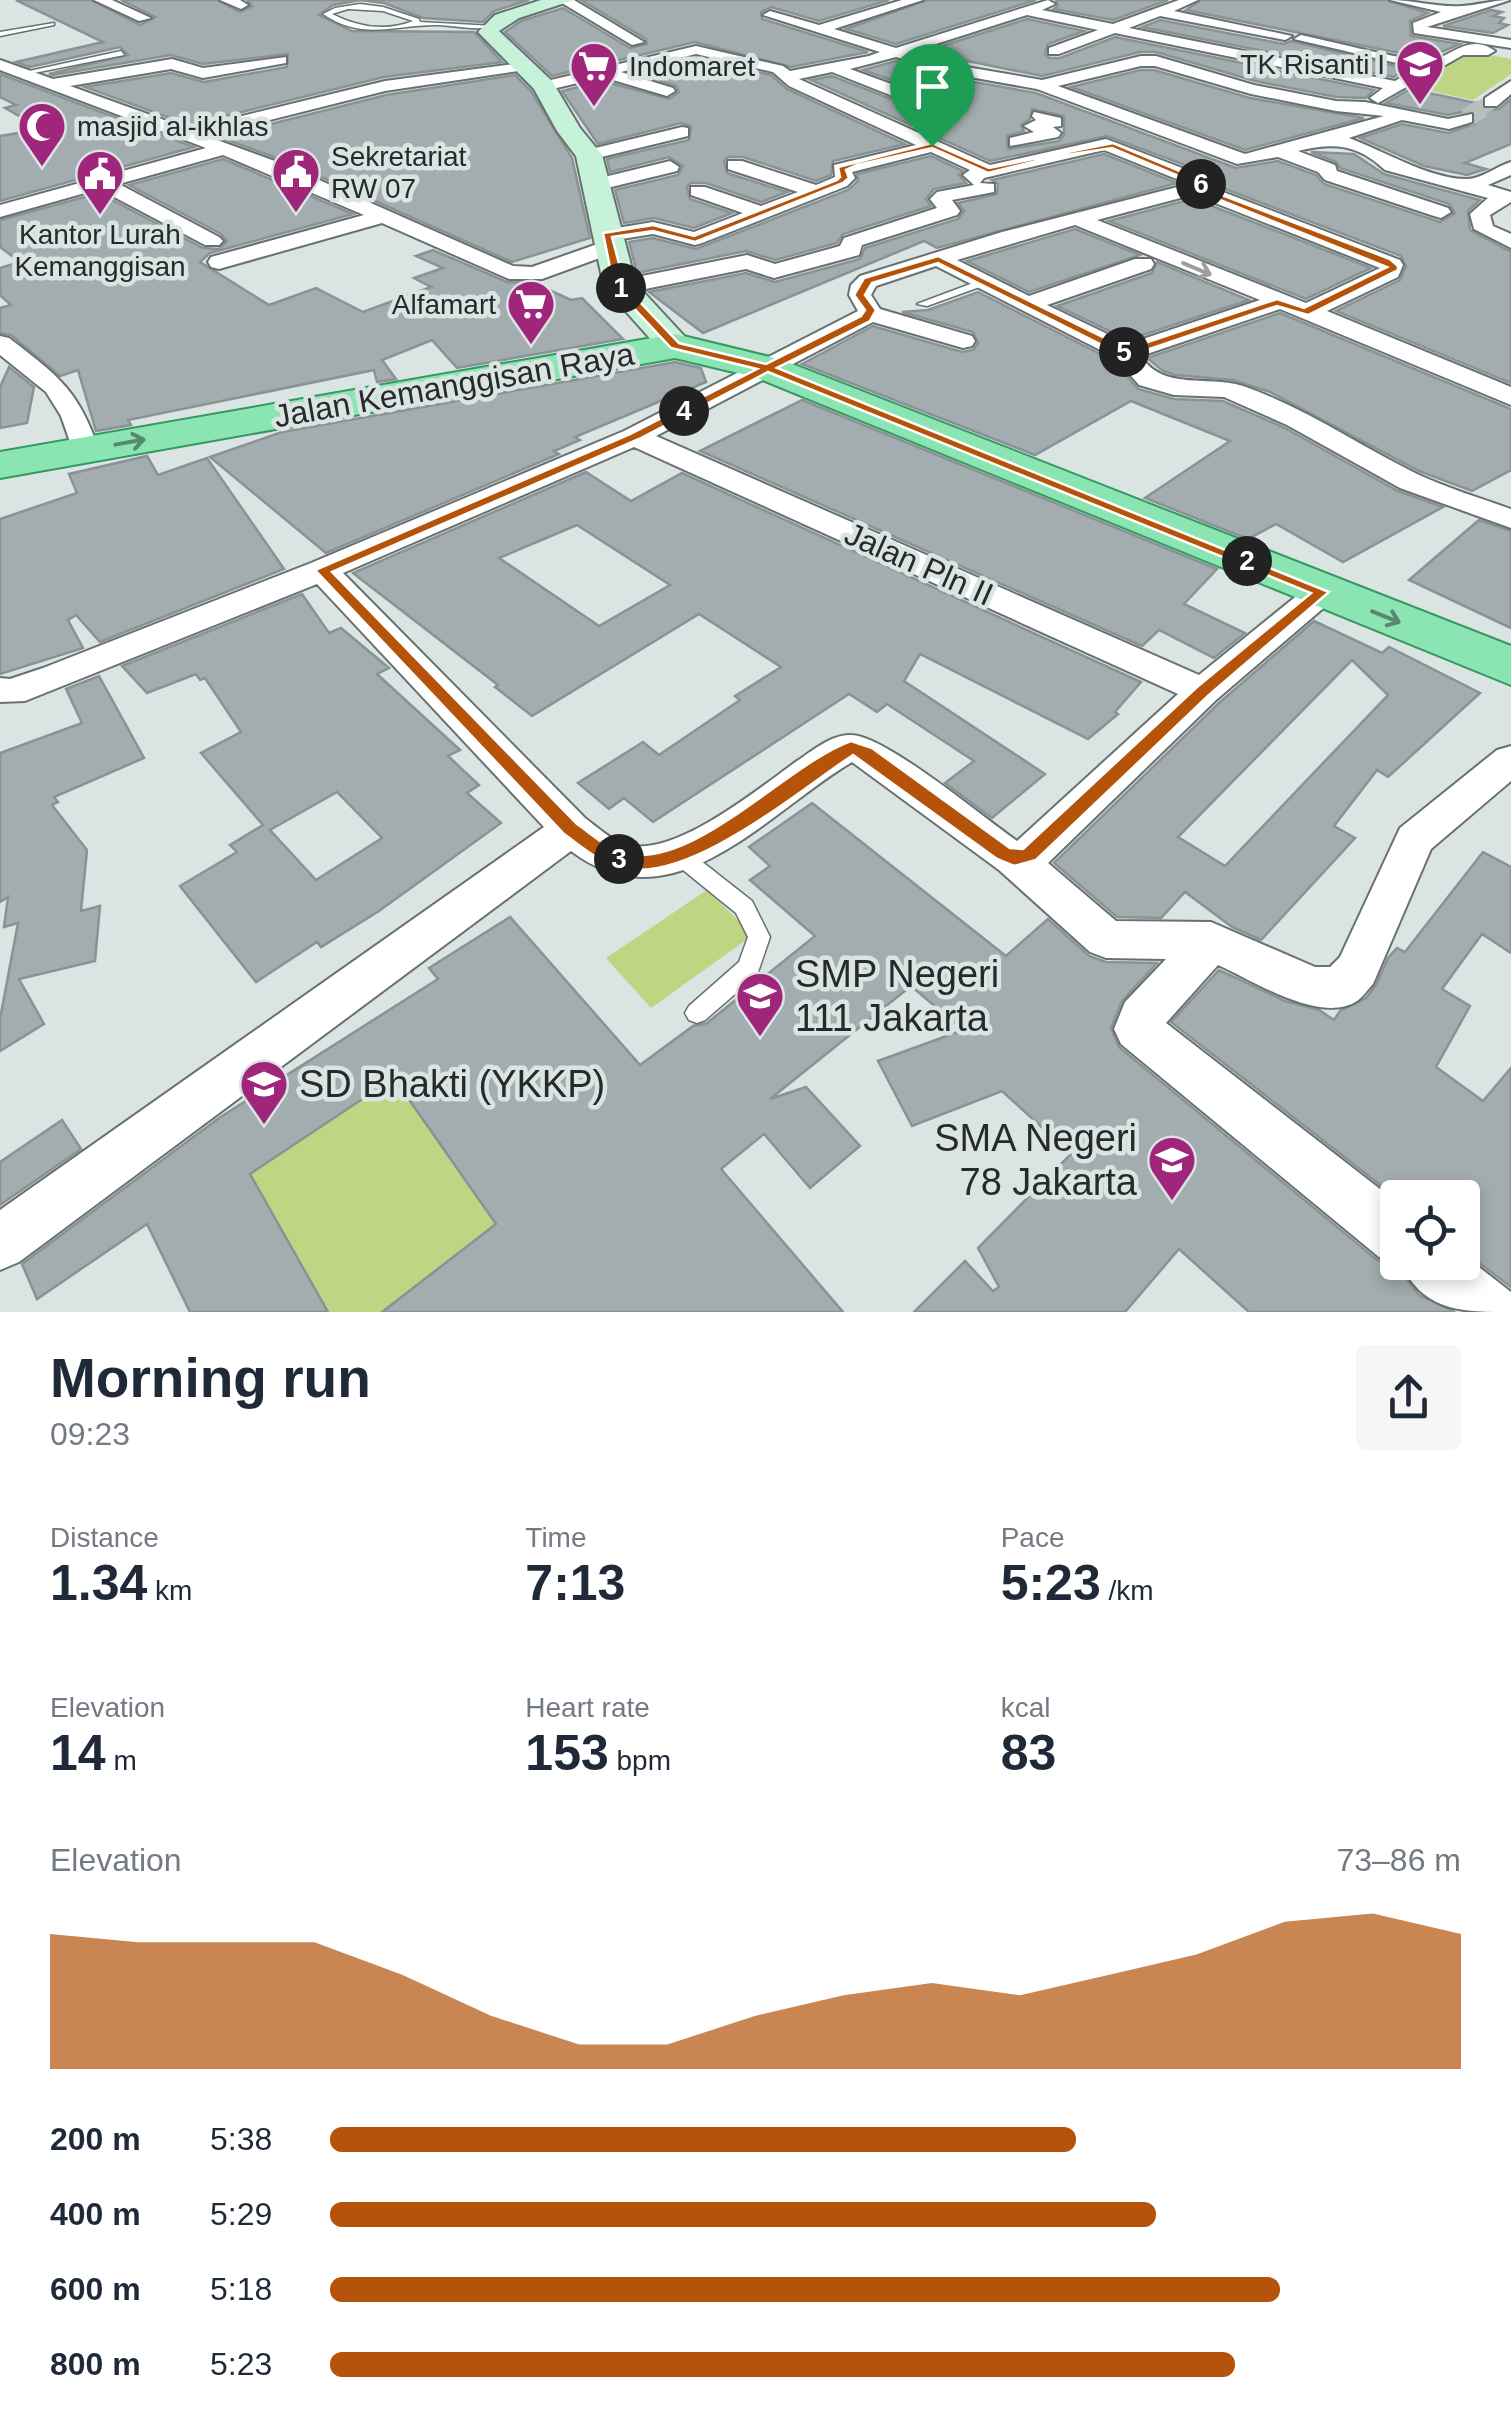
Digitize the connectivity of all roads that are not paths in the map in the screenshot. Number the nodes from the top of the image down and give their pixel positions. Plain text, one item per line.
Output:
1 (100, 0) edge
2 (564, 0) edge
3 (916, 0) edge
4 (1059, 0) edge
5 (1190, 0) edge
6 (1397, 0) edge
7 (1503, 0) edge
8 (1511, 2) edge
9 (848, 4) dead end
10 (879, 10) junction
11 (1026, 11) junction
12 (1158, 12) junction
13 (1466, 12) junction
14 (770, 15) dead end
15 (144, 18) dead end
16 (52, 24) dead end
17 (415, 24) junction
18 (491, 26) junction
19 (1113, 29) junction
20 (821, 30) junction
21 (0, 34) edge
22 (637, 42) dead end
23 (1511, 44) edge
24 (1054, 51) dead end
25 (895, 52) junction
26 (121, 53) dead end
27 (1511, 55) edge
28 (281, 60) dead end
29 (1028, 63) dead end
30 (0, 65) edge
31 (525, 65) junction
32 (1428, 66) junction
33 (836, 68) junction
34 (603, 72) junction
35 (24, 73) junction
36 (992, 75) junction
37 (788, 76) junction
38 (54, 84) junction
39 (1041, 85) junction
40 (544, 86) junction
41 (1395, 86) junction
42 (1511, 86) tunnel mouth
43 (667, 92) dead end
44 (1498, 101) tunnel mouth
45 (929, 104) dead end
46 (1365, 107) junction
47 (1400, 114) junction
48 (1040, 116) dead end
49 (1466, 118) tunnel mouth
50 (682, 132) dead end
51 (190, 134) junction
52 (1333, 138) junction
53 (932, 146) junction
54 (227, 148) junction
55 (1283, 152) junction
56 (589, 155) junction
57 (1050, 155) junction
58 (1228, 156) junction
59 (735, 165) dead end
60 (670, 168) dead end
61 (1511, 168) edge
62 (1169, 169) junction
63 (987, 179) junction
64 (100, 182) junction
65 (598, 184) junction
66 (1470, 186) junction
67 (1203, 190) junction
68 (698, 191) dead end
69 (815, 191) junction
70 (1508, 198) edge
71 (0, 212) edge
72 (1441, 212) dead end
73 (762, 213) junction
74 (379, 217) junction
75 (1074, 218) junction
76 (607, 241) junction
77 (1511, 242) edge
78 (938, 259) junction
79 (1142, 264) dead end
80 (981, 283) junction
81 (620, 287) junction
82 (1277, 302) junction
83 (923, 304) dead end
84 (1024, 305) junction
85 (1304, 312) junction
86 (871, 314) junction
87 (962, 341) dead end
88 (0, 343) edge
89 (675, 346) junction
90 (1126, 353) junction
91 (768, 368) junction
92 (12, 369) edge
93 (1502, 369) dead end
94 (1478, 382) junction
95 (1511, 397) edge
96 (634, 437) junction
97 (85, 450) junction
98 (0, 466) edge
99 (1511, 520) edge
100 (322, 570) junction
101 (1313, 598) junction
102 (1511, 666) edge
103 (0, 690) edge
104 (1203, 691) junction
105 (1511, 760) edge
106 (571, 829) junction
107 (679, 855) junction
108 (1014, 858) junction
109 (1210, 941) junction
110 (698, 1014) dead end
111 (1380, 1224) edge
112 (0, 1244) edge
113 (1451, 1280) edge
114 (1492, 1312) edge

1 - 15 street
2 - 18 street
2 - 22 street
3 - 10 street
4 - 11 street
5 - 12 street
6 - 13 street
7 - 8 street
7 - 13 street
9 - 10 street
10 - 20 street
11 - 19 street
11 - 25 street
12 - 19 street
12 - 32 street
13 - 23 street
14 - 20 street
16 - 21 lane
17 - 17 lane
17 - 18 lane
18 - 31 street
19 - 24 street
19 - 41 street
20 - 25 street
25 - 33 street
25 - 36 street
26 - 35 lane
27 - 32 street
28 - 38 street
29 - 36 street
30 - 35 street
31 - 40 street
31 - 51 street
32 - 41 street
33 - 37 street
33 - 45 street
34 - 37 street
34 - 40 street
34 - 43 street
35 - 38 street
36 - 39 street
37 - 53 street
38 - 51 street
39 - 46 street
39 - 58 street
40 - 56 street
41 - 46 street
42 - 44 street
46 - 47 street
47 - 49 street
47 - 52 street
48 - 57 street
50 - 56 street
51 - 54 street
52 - 55 street
52 - 66 street
53 - 63 street
53 - 69 street
54 - 64 street
54 - 74 street
55 - 58 street
55 - 72 street
56 - 65 street
57 - 62 street
57 - 63 street
58 - 62 street
59 - 69 street
60 - 65 street
61 - 66 street
62 - 67 street
63 - 81 street
64 - 71 street
64 - 74 street
65 - 76 street
66 - 70 street
67 - 75 street
67 - 85 street
68 - 73 street
69 - 73 street
70 - 77 street
73 - 76 street
74 - 76 street
75 - 78 street
75 -> 82 street
76 - 81 street
78 - 80 street
78 - 86 street
79 - 84 street
80 - 83 lane
80 - 84 street
81 - 89 street
82 - 85 street
82 - 90 street
84 - 90 street
85 - 94 street
86 - 87 street
86 - 91 street
88 - 92 street
89 - 91 main road, Jalan Kemanggisan Raya
97 -> 89 main road, Jalan Kemanggisan Raya
90 - 99 street
91 - 96 street
91 - 101 main road, Jalan Kemanggisan Raya
92 - 97 street
93 - 94 street
94 - 95 street
96 - 100 street
96 - 104 street, Jalan Pln II
97 - 98 main road, Jalan Kemanggisan Raya
100 - 103 street
100 - 106 street
101 -> 102 main road, Jalan Kemanggisan Raya
101 - 104 street
104 - 108 street
105 - 109 street
106 - 107 street
106 - 112 street
107 - 108 street
107 - 110 lane
108 - 109 street
109 - 111 street
113 - 114 street

